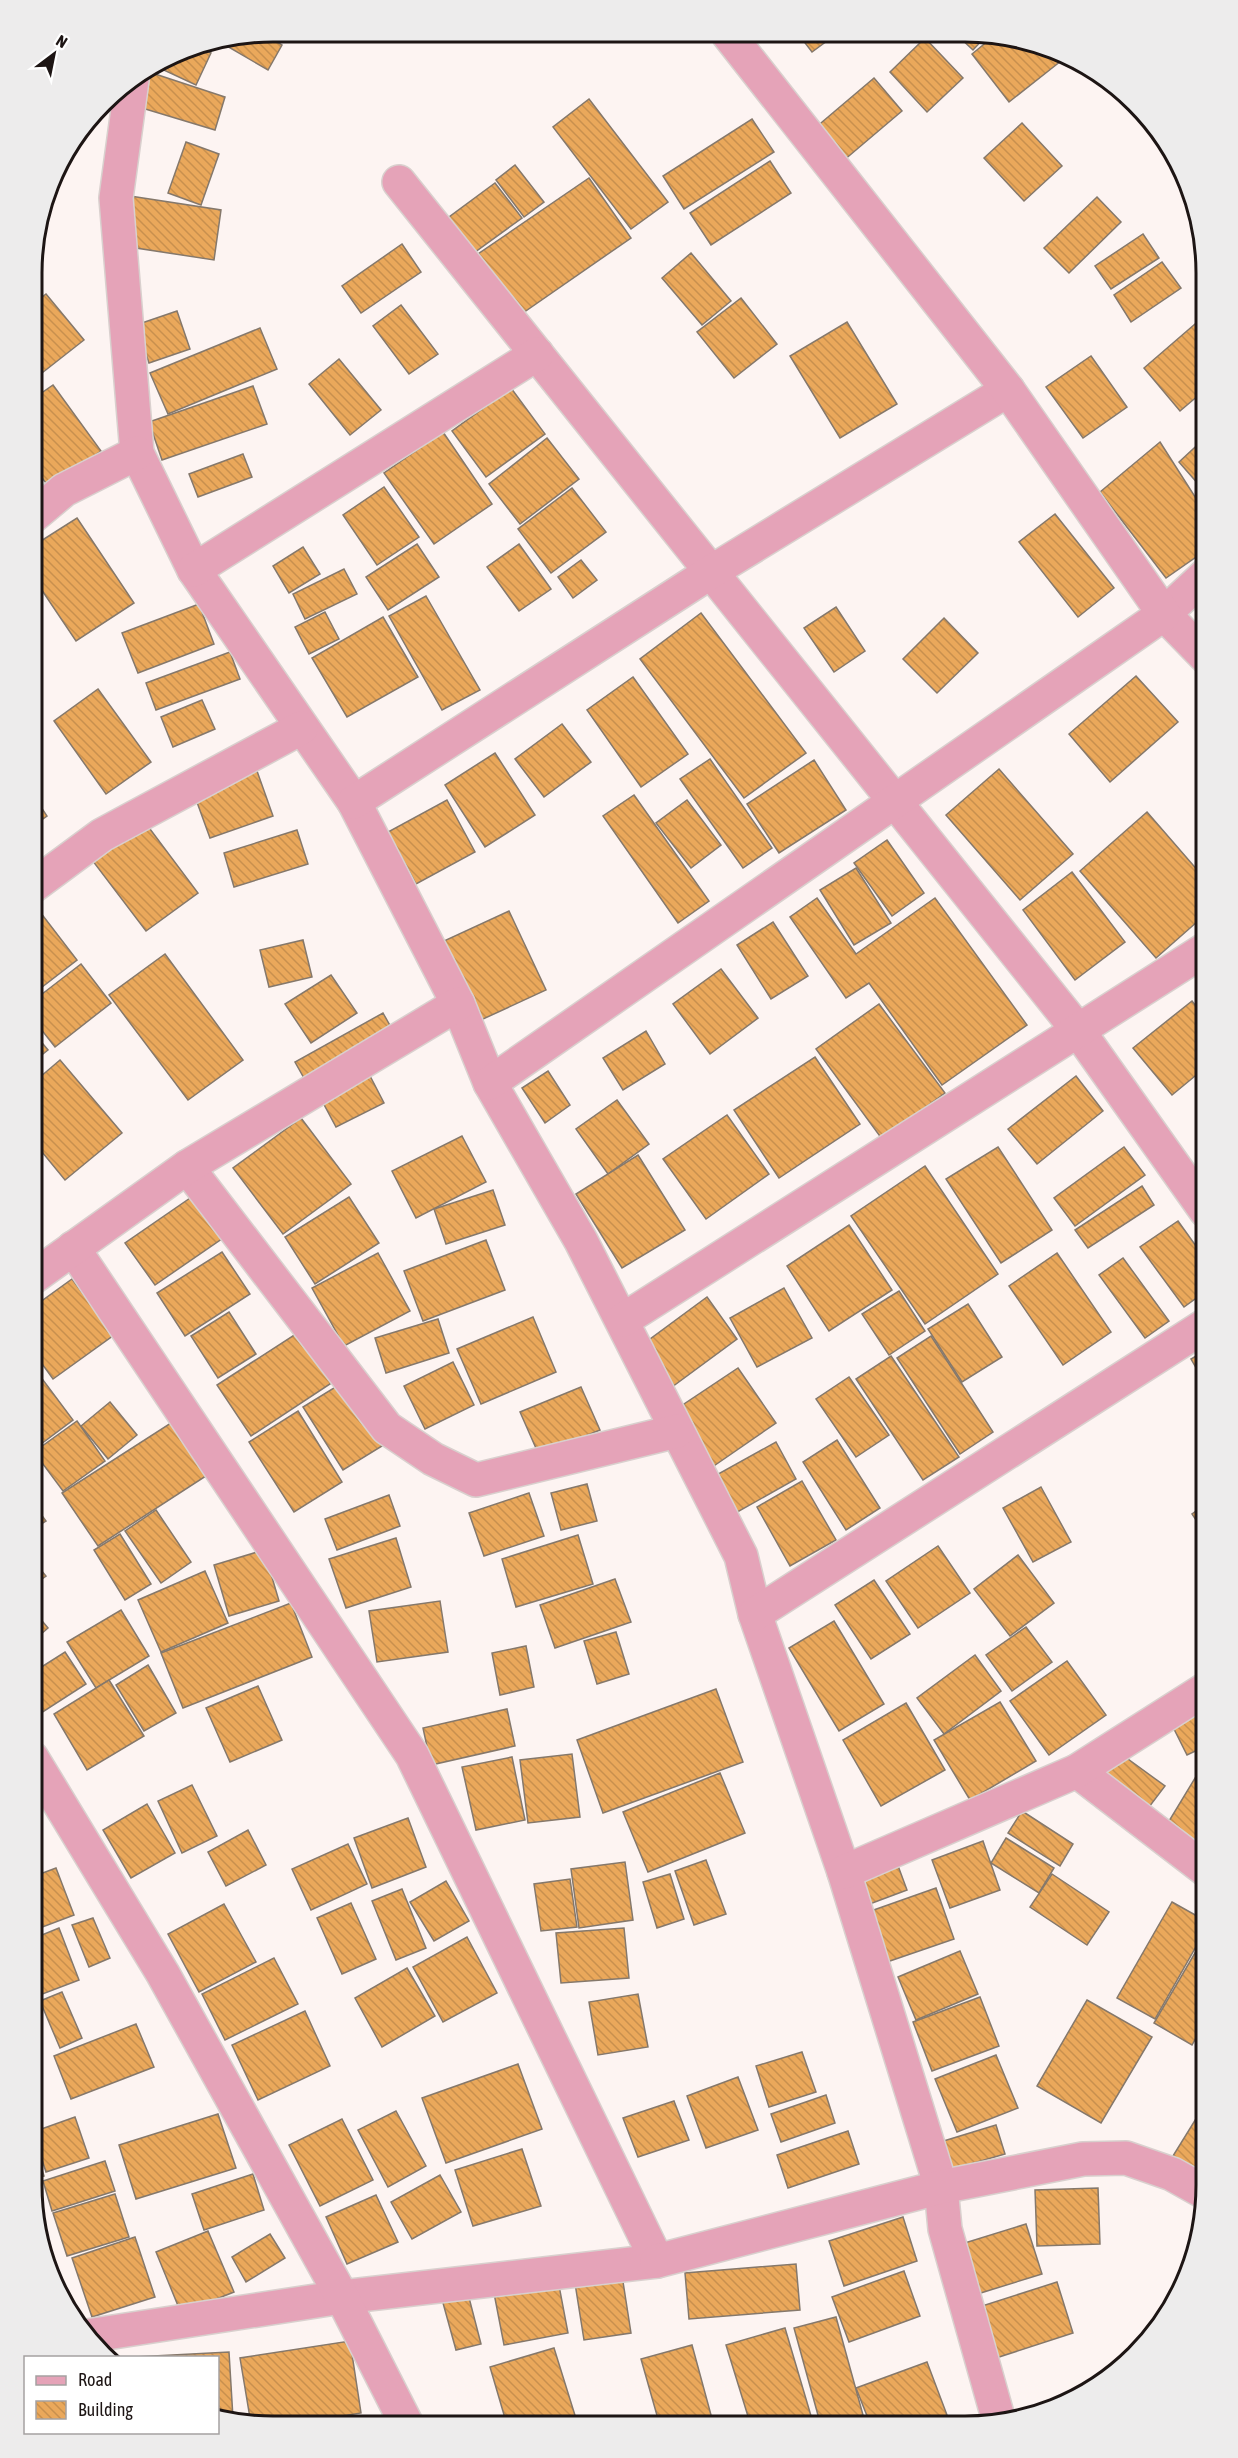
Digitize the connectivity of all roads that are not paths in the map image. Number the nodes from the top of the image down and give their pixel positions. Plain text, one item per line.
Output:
1 (734, 42) edge
2 (130, 91) edge
3 (399, 182) dead end
4 (537, 354) junction
5 (1008, 390) junction
6 (137, 453) junction
7 (42, 508) edge
8 (194, 570) junction
9 (711, 572) junction
10 (1196, 584) edge
11 (1164, 614) junction
12 (1196, 647) edge
13 (300, 728) junction
14 (354, 802) junction
15 (896, 802) junction
16 (42, 879) edge
17 (1196, 955) edge
18 (458, 1004) junction
19 (1077, 1029) junction
20 (490, 1083) junction
21 (187, 1167) junction
22 (1196, 1197) edge
23 (73, 1248) junction
24 (42, 1271) edge
25 (623, 1320) junction
26 (1196, 1330) edge
27 (677, 1431) junction
28 (755, 1614) junction
29 (1196, 1695) edge
30 (1077, 1771) junction
31 (42, 1774) edge
32 (1196, 1862) edge
33 (844, 1872) junction
34 (941, 2187) junction
35 (1196, 2187) edge
36 (657, 2261) junction
37 (342, 2297) junction
38 (97, 2334) edge
39 (997, 2414) edge
40 (402, 2416) edge

1 - 5 street
2 - 6 street
3 - 4 street
4 - 8 street
4 - 9 street
5 - 9 street
5 - 11 street
6 - 7 street
6 - 8 street
8 - 13 street
9 - 14 street
9 - 15 street
10 - 11 street
11 - 12 street
11 - 15 street
13 - 14 street
13 - 16 street
14 - 18 street
15 - 19 street
15 - 20 street
17 - 19 street
18 - 20 street
18 - 21 street
19 - 22 street
19 - 25 street
20 - 25 street
21 - 23 street
21 - 27 street
23 - 24 street
23 - 36 street
25 - 27 street
26 - 28 street
27 - 28 street
28 - 33 street
29 - 30 street
30 - 32 street
30 - 33 street
31 - 37 street
33 - 34 street
34 - 35 street
34 - 36 street
34 - 39 street
36 - 37 street
37 - 38 street
37 - 40 street

